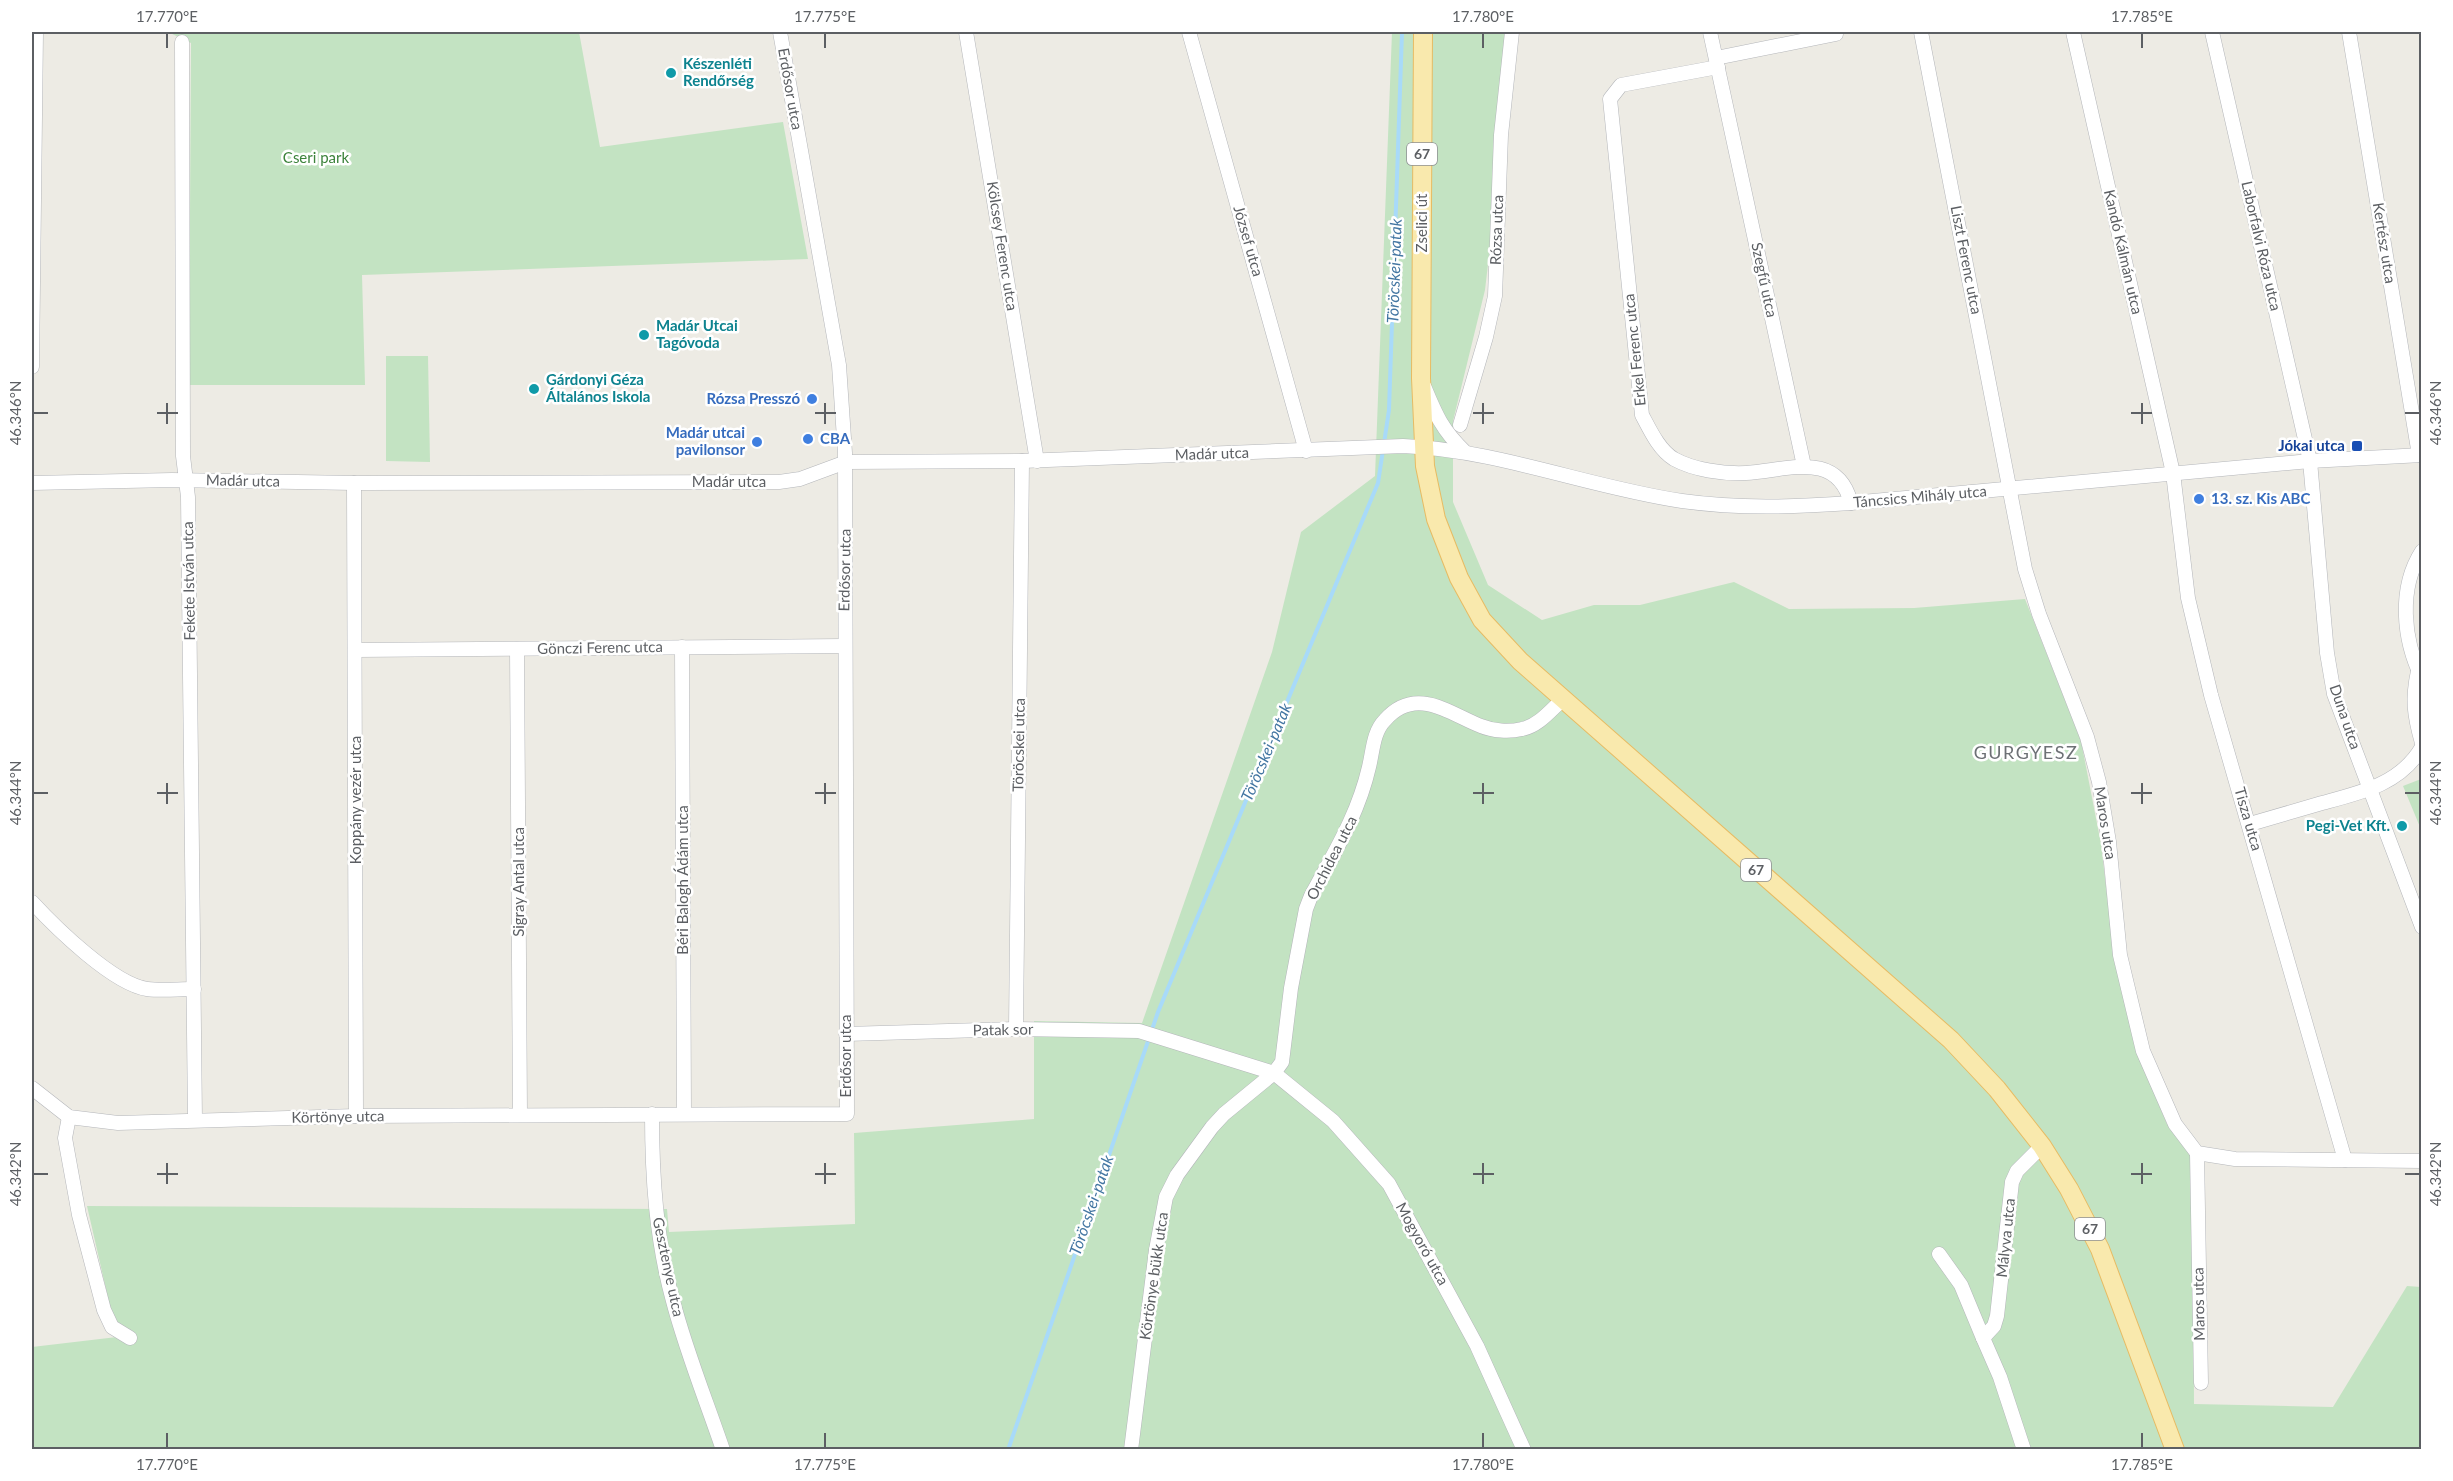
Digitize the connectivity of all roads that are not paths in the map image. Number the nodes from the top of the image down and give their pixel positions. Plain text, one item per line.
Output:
1 (36, 32) edge
2 (780, 32) edge
3 (966, 32) edge
4 (1189, 32) edge
5 (1423, 32) edge
6 (1512, 32) edge
7 (1710, 32) edge
8 (1921, 32) edge
9 (2073, 32) edge
10 (2212, 32) edge
11 (2349, 32) edge
12 (1836, 34) dead end
13 (182, 42) dead end
14 (1717, 63) junction
15 (33, 188) edge
16 (32, 367) edge
17 (1421, 378) junction
18 (1461, 426) dead end
19 (1423, 447) junction
20 (1306, 451) junction
21 (1465, 453) junction
22 (2420, 455) edge
23 (1022, 461) junction
24 (1037, 461) junction
25 (2310, 461) junction
26 (846, 462) junction
27 (1804, 466) junction
28 (2173, 473) junction
29 (185, 480) junction
30 (32, 483) edge
31 (354, 483) junction
32 (2010, 489) junction
33 (1851, 503) junction
34 (2421, 551) edge
35 (844, 646) junction
36 (682, 647) junction
37 (517, 649) junction
38 (356, 650) junction
39 (2420, 674) edge
40 (1562, 700) junction
41 (2421, 745) edge
42 (2371, 789) junction
43 (2250, 824) junction
44 (32, 902) edge
45 (2421, 927) edge
46 (194, 989) junction
47 (1016, 1029) junction
48 (846, 1034) junction
49 (1274, 1073) junction
50 (32, 1088) edge
51 (652, 1114) junction
52 (684, 1114) junction
53 (847, 1114) joint
54 (520, 1115) junction
55 (356, 1116) junction
56 (69, 1117) junction
57 (195, 1120) junction
58 (2042, 1146) junction
59 (2197, 1153) junction
60 (2345, 1160) junction
61 (2421, 1161) edge
62 (1939, 1254) dead end
63 (130, 1338) dead end
64 (1983, 1338) junction
65 (2201, 1383) dead end
66 (723, 1449) edge
67 (1131, 1449) edge
68 (1524, 1449) edge
69 (2024, 1449) edge
70 (2175, 1449) edge

1 - 15 street
2 - 26 street, Erdősor utca
3 - 24 street, Kölcsey Ferenc utca
4 - 20 street, József utca
5 - 17 main road, Zselici út / 67
6 - 18 street, Rózsa utca
7 - 14 street, Szegfű utca
8 - 32 street, Liszt Ferenc utca
9 - 28 street, Kandó Kálmán utca
10 - 25 street, Laborfalvi Róza utca
11 - 22 street, Kertész utca
12 - 14 street
13 - 29 street, Fekete István utca
14 - 27 street, Szegfű utca
14 - 27 street, Erkel Ferenc utca
15 - 16 street
17 - 19 main road, 67
17 - 21 street
19 - 20 street, Madár utca
19 - 21 street, Táncsics Mihály utca
19 - 40 main road, 67
20 - 24 street, Madár utca
21 - 33 street, Táncsics Mihály utca
22 - 25 street, Táncsics Mihály utca
23 - 24 street, Madár utca
23 - 26 street, Madár utca
23 - 47 street, Töröcskei utca
25 - 28 street, Táncsics Mihály utca
25 - 42 street, Duna utca
26 - 31 street, Madár utca
26 - 35 street, Erdősor utca
27 - 33 street
28 - 32 street, Táncsics Mihály utca
28 - 43 street, Tisza utca
29 - 30 street, Madár utca
29 - 31 street, Madár utca
29 - 46 street, Fekete István utca
31 - 38 street, Koppány vezér utca
32 - 33 street, Táncsics Mihály utca
32 - 59 street, Maros utca
34 - 39 street
35 - 36 street, Gönczi Ferenc utca
35 - 48 street, Erdősor utca
36 - 37 street, Gönczi Ferenc utca
36 - 52 street, Béri Balogh Ádám utca
37 - 38 street, Gönczi Ferenc utca
37 - 54 street, Sigray Antal utca
38 - 55 street, Koppány vezér utca
39 - 41 street
40 - 49 street, Orchidea utca
40 - 58 main road, 67
41 - 42 street
42 - 43 street
42 - 45 street, Duna utca
43 - 60 street, Tisza utca
44 - 46 street
46 - 57 street, Fekete István utca
47 - 48 street, Patak sor
47 - 49 street, Patak sor
48 - 53 street, Erdősor utca
49 - 67 street, Körtönye bükk utca
49 - 68 street, Mogyoró utca
50 - 56 street
51 - 52 street, Körtönye utca
51 - 54 street, Körtönye utca
51 - 66 street, Gesztenye utca
52 - 53 street, Körtönye utca
54 - 55 street, Körtönye utca
55 - 57 street, Körtönye utca
56 - 57 street, Körtönye utca
56 - 63 street
58 - 64 street, Mályva utca
58 - 70 main road, 67
59 - 60 street
59 - 65 street, Maros utca
60 - 61 street
62 - 64 street
64 - 69 street

